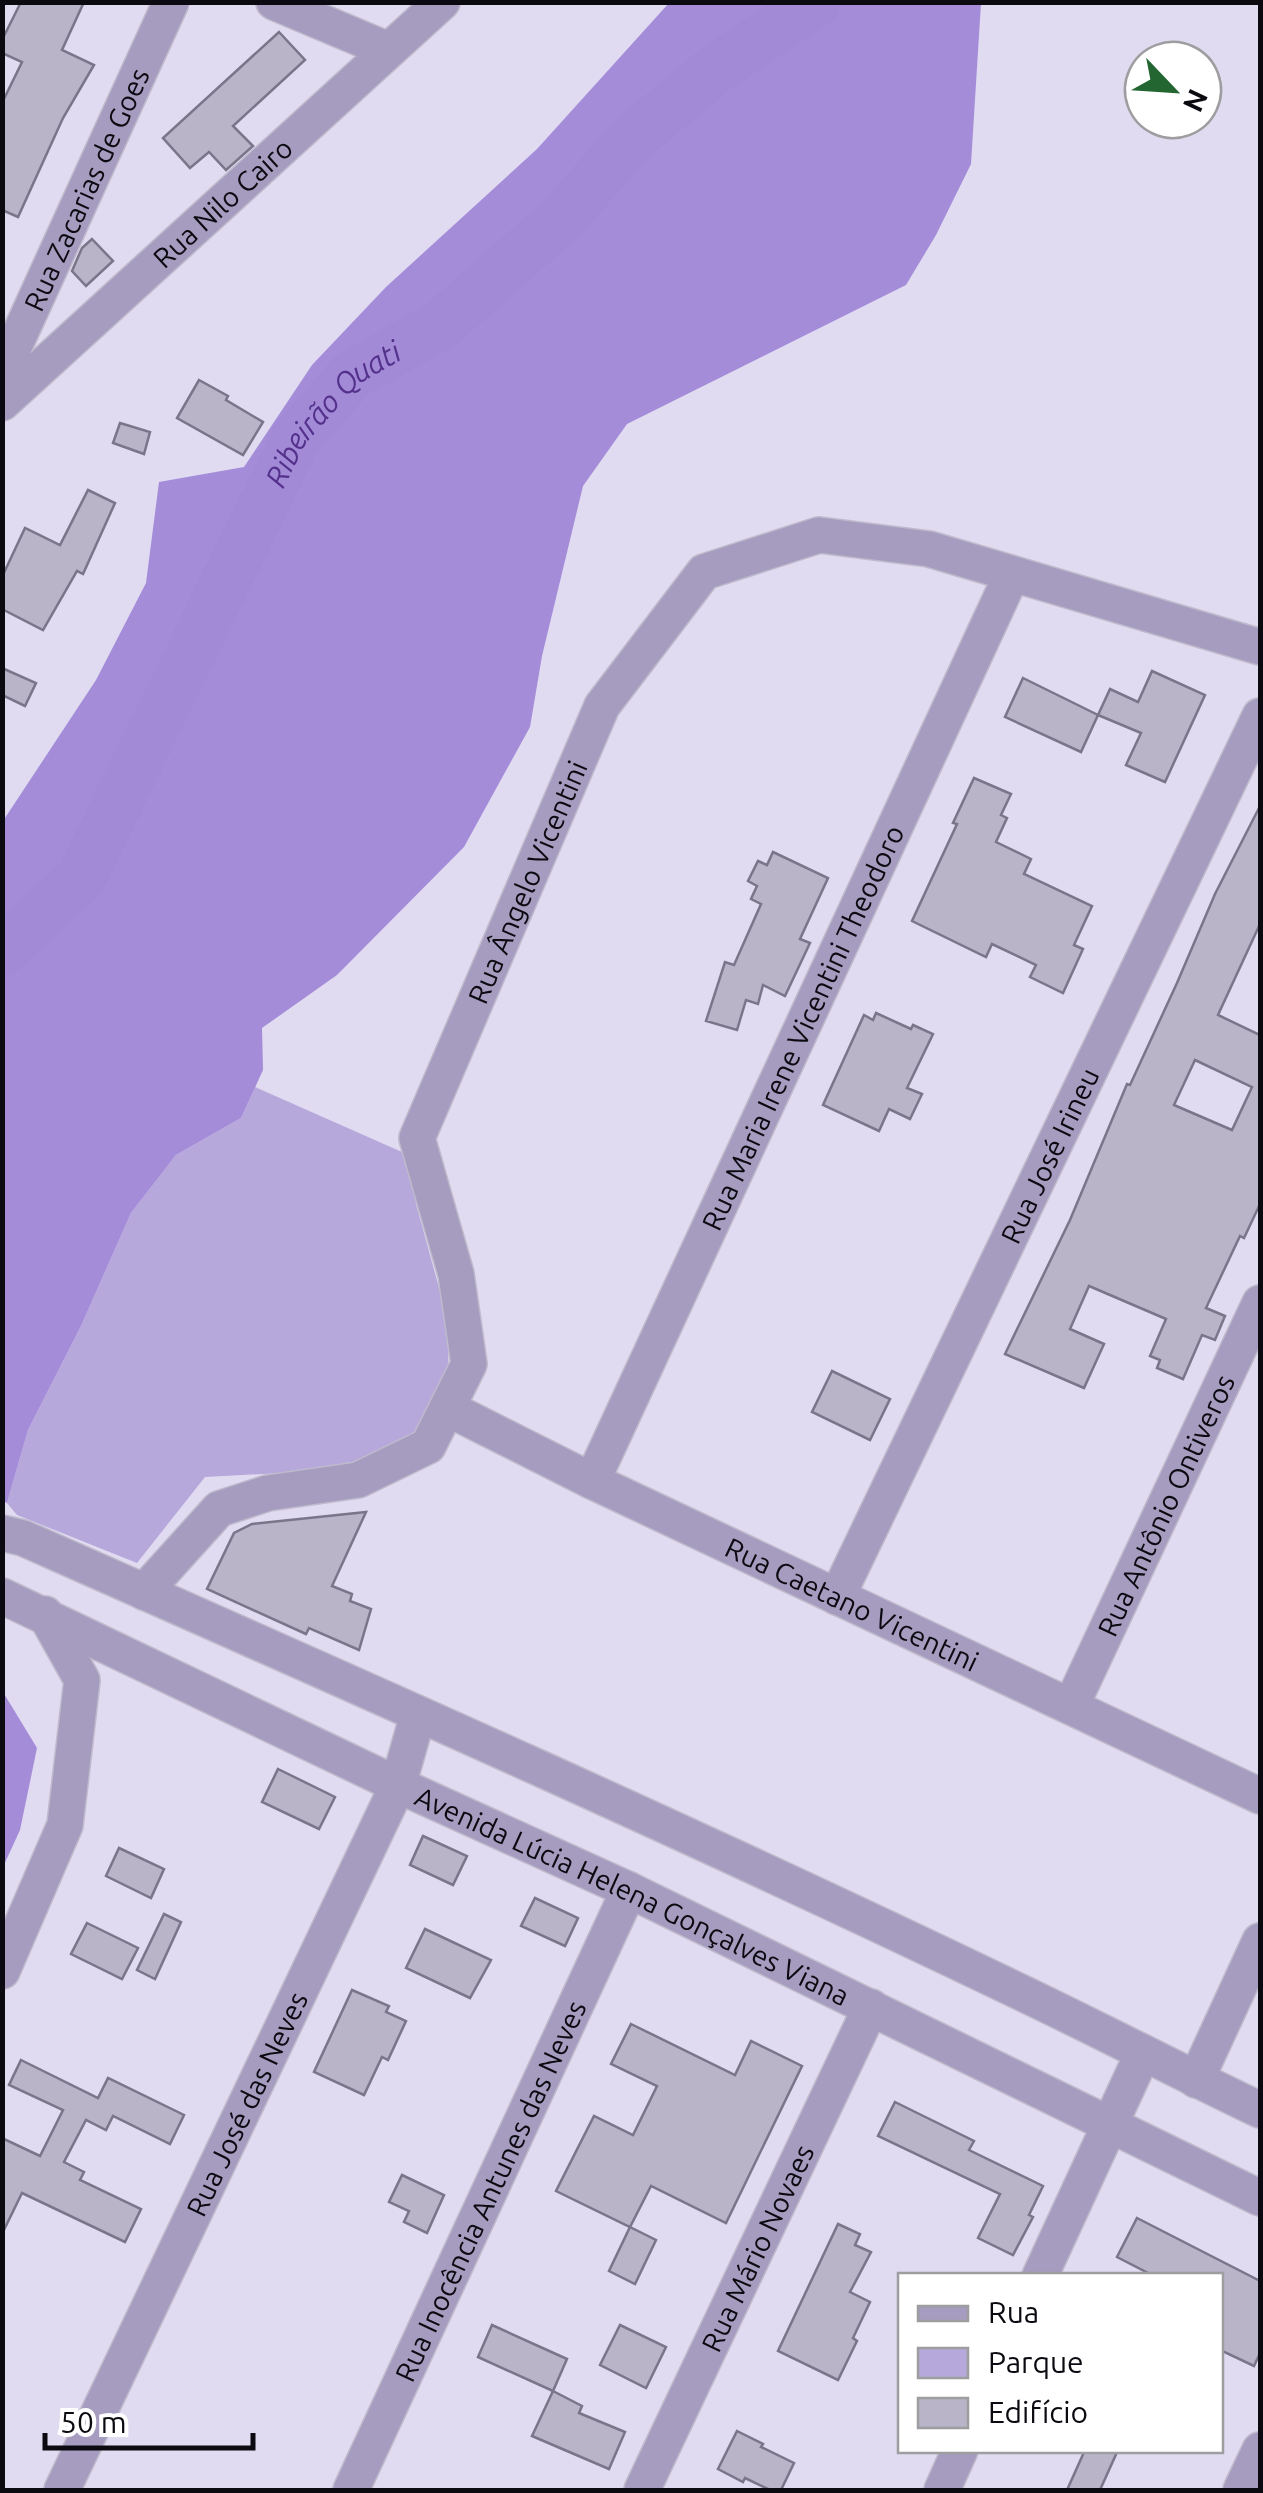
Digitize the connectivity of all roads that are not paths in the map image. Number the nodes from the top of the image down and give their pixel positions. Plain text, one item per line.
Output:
1 (171, 2) edge
2 (274, 2) edge
3 (435, 6) edge
4 (388, 50) junction
5 (2, 373) edge
6 (2, 403) edge
7 (1012, 574) junction
8 (1260, 647) edge
9 (1260, 716) edge
10 (1260, 1303) edge
11 (447, 1408) junction
12 (592, 1482) junction
13 (2, 1532) edge
14 (144, 1592) junction
15 (2, 1596) edge
16 (837, 1596) junction
17 (45, 1614) junction
18 (1071, 1706) junction
19 (418, 1715) junction
20 (398, 1786) junction
21 (1260, 1796) edge
22 (629, 1890) junction
23 (1260, 1941) edge
24 (2, 1971) edge
25 (871, 2007) junction
26 (1143, 2054) junction
27 (1196, 2080) junction
28 (1260, 2110) edge
29 (1110, 2122) junction
30 (1260, 2198) edge
31 (1041, 2273) edge
32 (1260, 2450) edge
33 (959, 2453) edge
34 (62, 2490) edge
35 (351, 2490) edge
36 (642, 2490) edge
37 (942, 2490) edge
38 (1241, 2490) edge

1 - 5 street, Rua Zacarias de Goes
2 - 4 street
3 - 4 street, Rua Nilo Cairo
4 - 6 street, Rua Nilo Cairo
7 - 8 street, Rua Ângelo Vicentini
7 - 11 street, Rua Ângelo Vicentini
7 - 12 street, Rua Maria Irene Vicentini Theodoro
9 - 16 street, Rua José Irineu
10 - 18 street, Rua Antônio Ontiveros
11 - 12 street, Rua Caetano Vicentini
11 - 14 street, Rua Ângelo Vicentini
12 - 16 street, Rua Caetano Vicentini
13 - 14 street
14 - 19 street
15 - 17 street, Avenida Lúcia Helena Gonçalves Viana
16 - 18 street, Rua Caetano Vicentini
17 - 20 street, Avenida Lúcia Helena Gonçalves Viana
17 - 24 street
18 - 21 street, Rua Caetano Vicentini
19 - 20 street, Rua José das Neves
19 - 26 street
20 - 22 street, Avenida Lúcia Helena Gonçalves Viana
20 - 34 street, Rua José das Neves
22 - 25 street, Avenida Lúcia Helena Gonçalves Viana
22 - 35 street, Rua Inocência Antunes das Neves
23 - 27 street
25 - 29 street, Avenida Lúcia Helena Gonçalves Viana
25 - 36 street, Rua Mário Novaes
26 - 27 street
26 - 29 street
27 - 28 street
29 - 30 street, Avenida Lúcia Helena Gonçalves Viana
29 - 31 street
32 - 38 street
33 - 37 street

